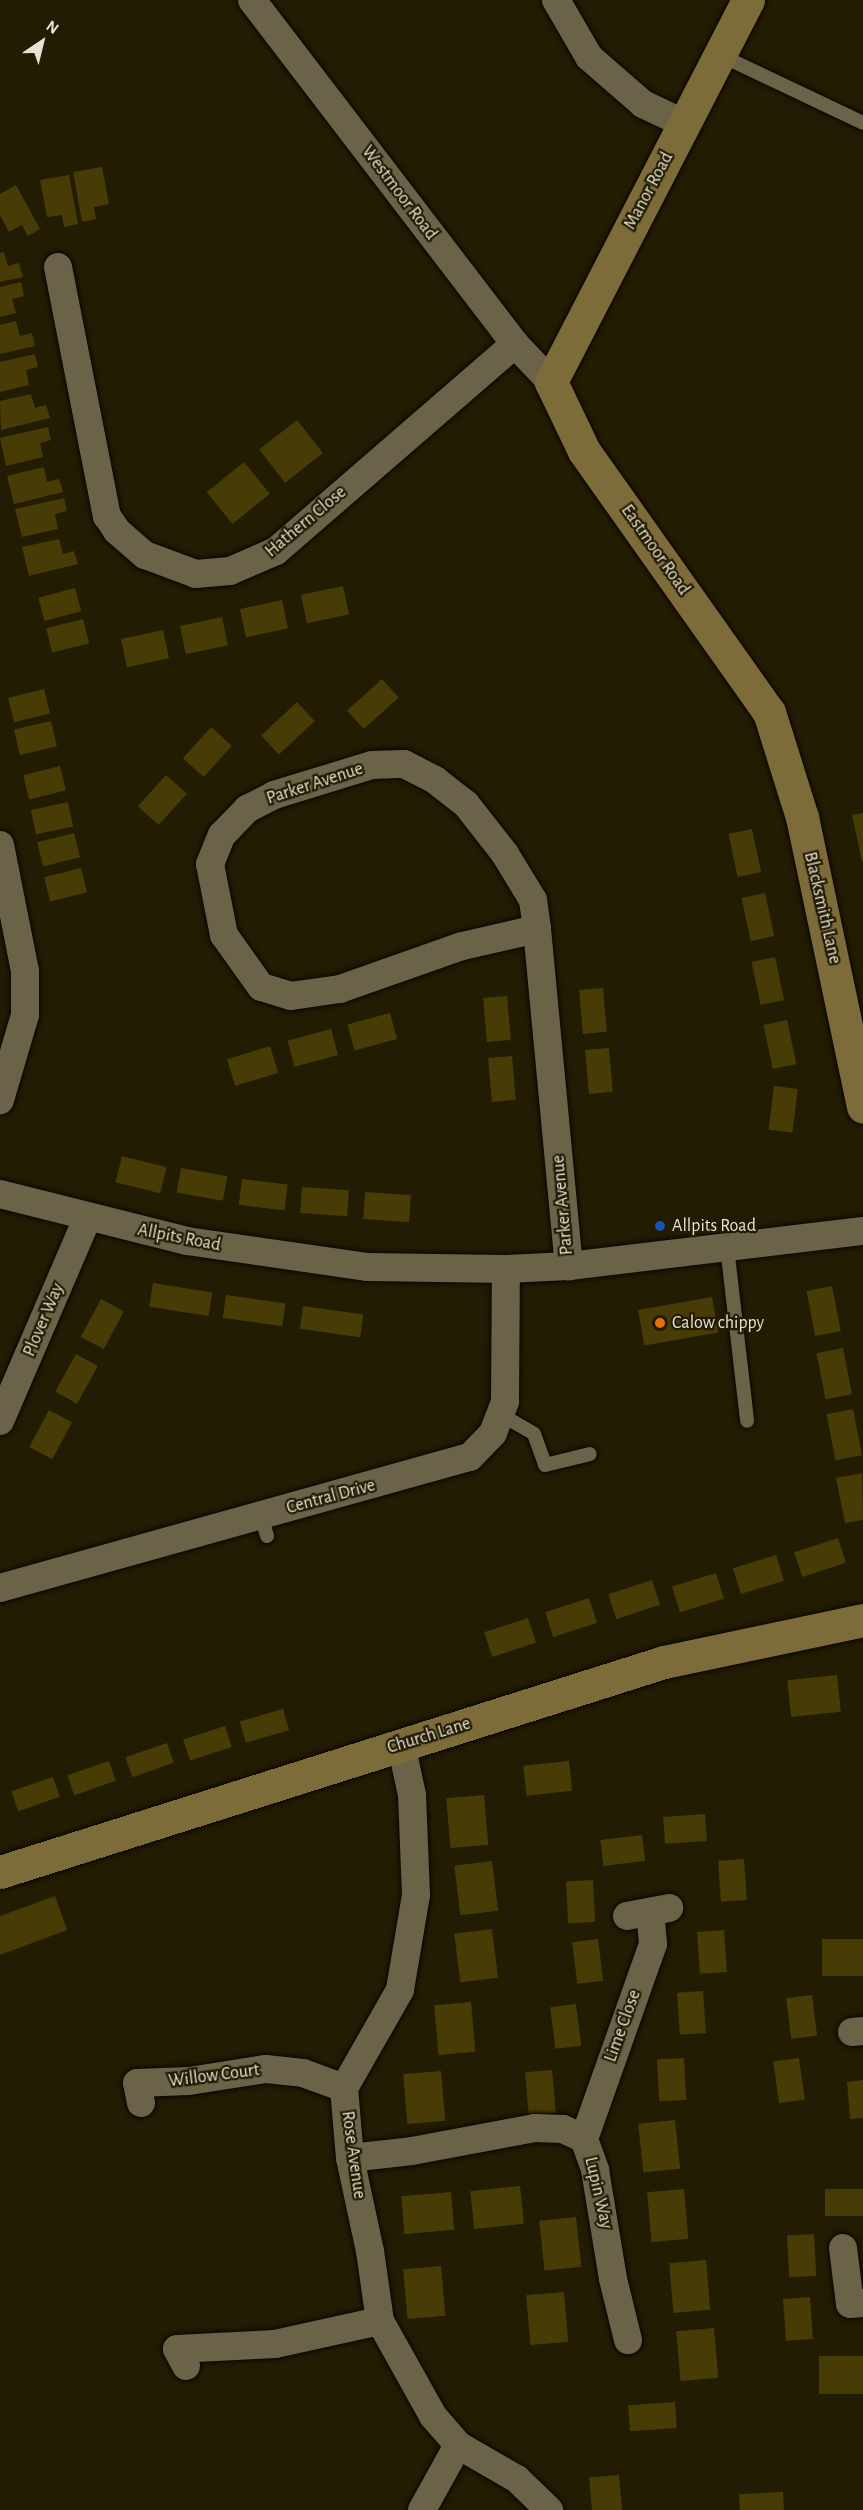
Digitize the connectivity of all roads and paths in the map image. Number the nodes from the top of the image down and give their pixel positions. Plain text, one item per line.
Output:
1 (252, 0) edge
2 (556, 0) edge
3 (748, 0) edge
4 (720, 55) junction
5 (863, 123) edge
6 (685, 124) junction
7 (58, 267) dead end
8 (515, 344) junction
9 (551, 382) junction
10 (769, 712) joint
11 (0, 845) edge
12 (537, 929) junction
13 (863, 1095) edge
14 (0, 1100) edge
15 (0, 1194) edge
16 (87, 1219) junction
17 (863, 1231) edge
18 (727, 1247) junction
19 (569, 1266) junction
20 (506, 1269) junction
21 (500, 1414) junction
22 (0, 1421) edge
23 (747, 1421) dead end
24 (590, 1454) dead end
25 (0, 1588) edge
26 (863, 1620) edge
27 (401, 1744) junction
28 (0, 1872) edge
29 (649, 1912) dead end
30 (138, 2085) dead end
31 (344, 2088) junction
32 (584, 2139) junction
33 (350, 2158) junction
34 (843, 2248) dead end
35 (863, 2303) edge
36 (380, 2321) junction
37 (628, 2340) dead end
38 (178, 2349) dead end
39 (458, 2445) junction
40 (422, 2510) edge
41 (549, 2510) edge

1 - 8 street, Westmoor Road
2 - 6 street
3 - 4 street, Manor Road
4 - 5 lane
4 - 6 street, Manor Road
6 - 9 street, Manor Road
7 - 8 street, Hathern Close
8 - 9 street, Westmoor Road
9 - 10 street, Eastmoor Road
10 - 13 street, Blacksmith Lane
11 - 14 street
12 - 12 street, Parker Avenue
12 - 19 street, Parker Avenue
15 - 16 street, Allpits Road
16 - 20 street, Allpits Road
16 - 22 street, Plover Way
17 - 18 street, Allpits Road
18 - 19 street, Allpits Road
18 - 23 lane
19 - 20 street, Allpits Road
20 - 21 street, Central Drive
21 - 24 lane
21 - 25 street, Central Drive
26 - 27 street, Church Lane
27 - 28 street, Church Lane
27 - 31 street, Rose Avenue
29 - 32 street, Lime Close
30 - 31 street, Willow Court
31 - 33 street, Rose Avenue
32 - 33 street, Lupin Way
32 - 37 street, Lupin Way
33 - 36 street, Rose Avenue
34 - 35 street
36 - 38 street
36 - 39 street, Rose Avenue
39 - 40 street
39 - 41 street, Rose Avenue

